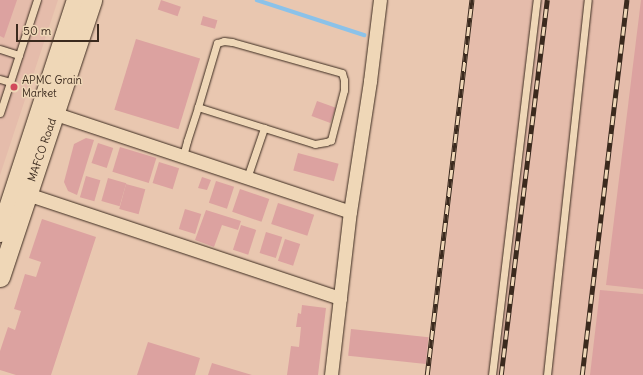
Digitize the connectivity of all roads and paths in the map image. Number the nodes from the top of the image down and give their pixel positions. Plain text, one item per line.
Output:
1 (37, 0) edge
2 (76, 0) edge
3 (92, 0) edge
4 (380, 0) edge
5 (537, 0) edge
6 (588, 0) edge
7 (0, 49) edge
8 (19, 56) junction
9 (0, 79) edge
10 (10, 82) junction
11 (198, 107) junction
12 (47, 111) junction
13 (0, 112) edge
14 (264, 128) junction
15 (183, 156) junction
16 (247, 178) junction
17 (27, 194) junction
18 (350, 212) junction
19 (0, 232) edge
20 (0, 277) edge
21 (340, 298) junction
22 (331, 375) edge
23 (492, 375) edge
24 (547, 375) edge

1 - 8 lane
2 - 12 main road, MAFCO Road
3 - 12 main road, MAFCO Road
4 - 18 street
5 - 23 lane
6 - 24 lane
7 - 8 lane
8 - 10 lane
9 - 10 lane
10 - 13 lane
11 - 14 lane
11 - 14 lane
11 - 15 lane
12 - 15 street
12 - 17 main road, MAFCO Road
12 - 19 main road, MAFCO Road
14 - 16 lane
15 - 16 street
16 - 18 street
17 - 20 main road, MAFCO Road
17 - 21 street
18 - 21 street
21 - 22 street

